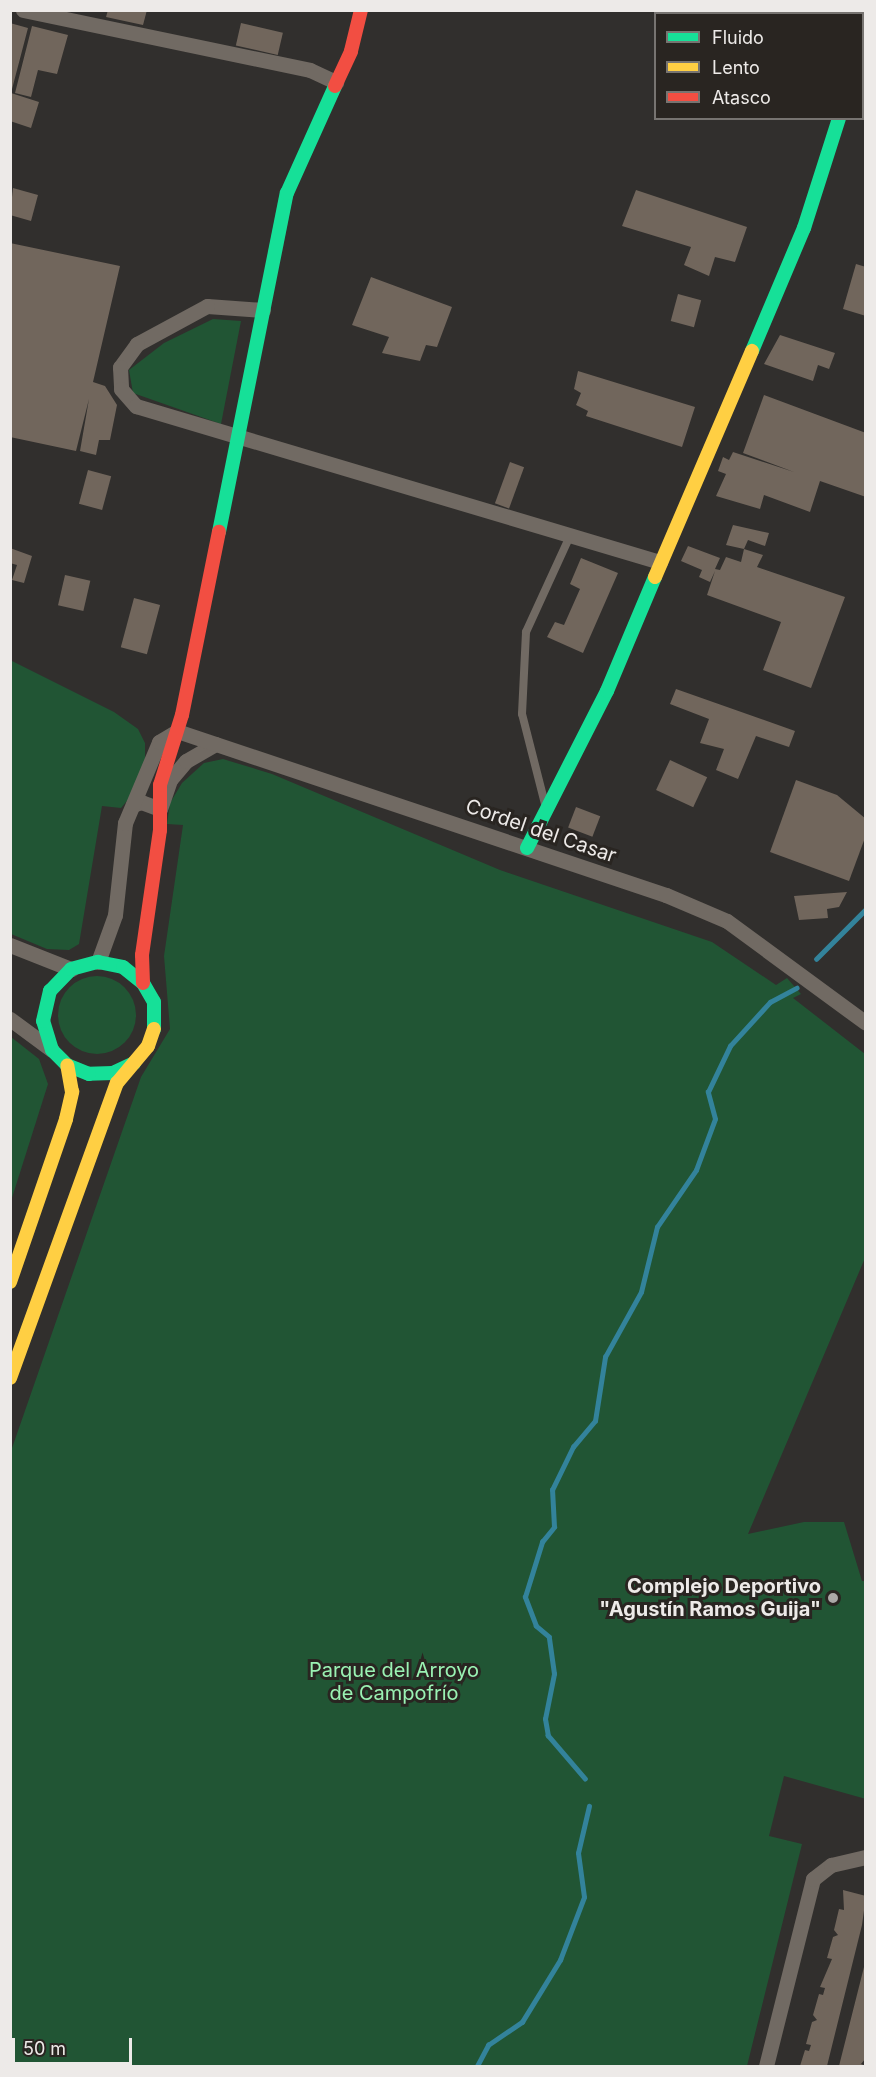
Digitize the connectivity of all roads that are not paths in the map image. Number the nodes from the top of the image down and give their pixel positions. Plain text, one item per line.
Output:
1 (23, 10) edge
2 (361, 10) edge
3 (336, 81) junction
4 (838, 120) edge
5 (263, 310) junction
6 (238, 437) junction
7 (570, 536) junction
8 (660, 562) junction
9 (177, 731) junction
10 (215, 744) junction
11 (133, 805) junction
12 (160, 809) junction
13 (546, 809) junction
14 (527, 848) junction
15 (10, 945) edge
16 (98, 962) junction
17 (71, 969) junction
18 (143, 983) junction
19 (10, 1019) edge
20 (866, 1023) edge
21 (52, 1050) junction
22 (134, 1062) junction
23 (68, 1065) junction
24 (10, 1282) edge
25 (10, 1378) edge
26 (866, 1857) edge
27 (766, 2067) edge

1 - 3 street
2 - 3 street
3 - 5 street
4 - 8 street
5 - 6 street
5 - 6 street
6 - 7 street
6 - 9 street
7 - 8 street
7 - 13 lane
8 - 13 street
9 - 10 street, Cordel del Casar
9 - 11 street
9 - 12 street
10 - 12 street
10 - 14 street, Cordel del Casar
11 - 12 street
11 - 16 street
12 - 18 street
13 - 14 street
14 - 20 street, Cordel del Casar
15 - 17 street
16 - 17 street
16 - 18 street
17 - 21 street
18 - 22 street
19 - 21 street
21 - 23 street
22 - 23 street
22 - 25 street
23 - 24 street
26 - 27 street

